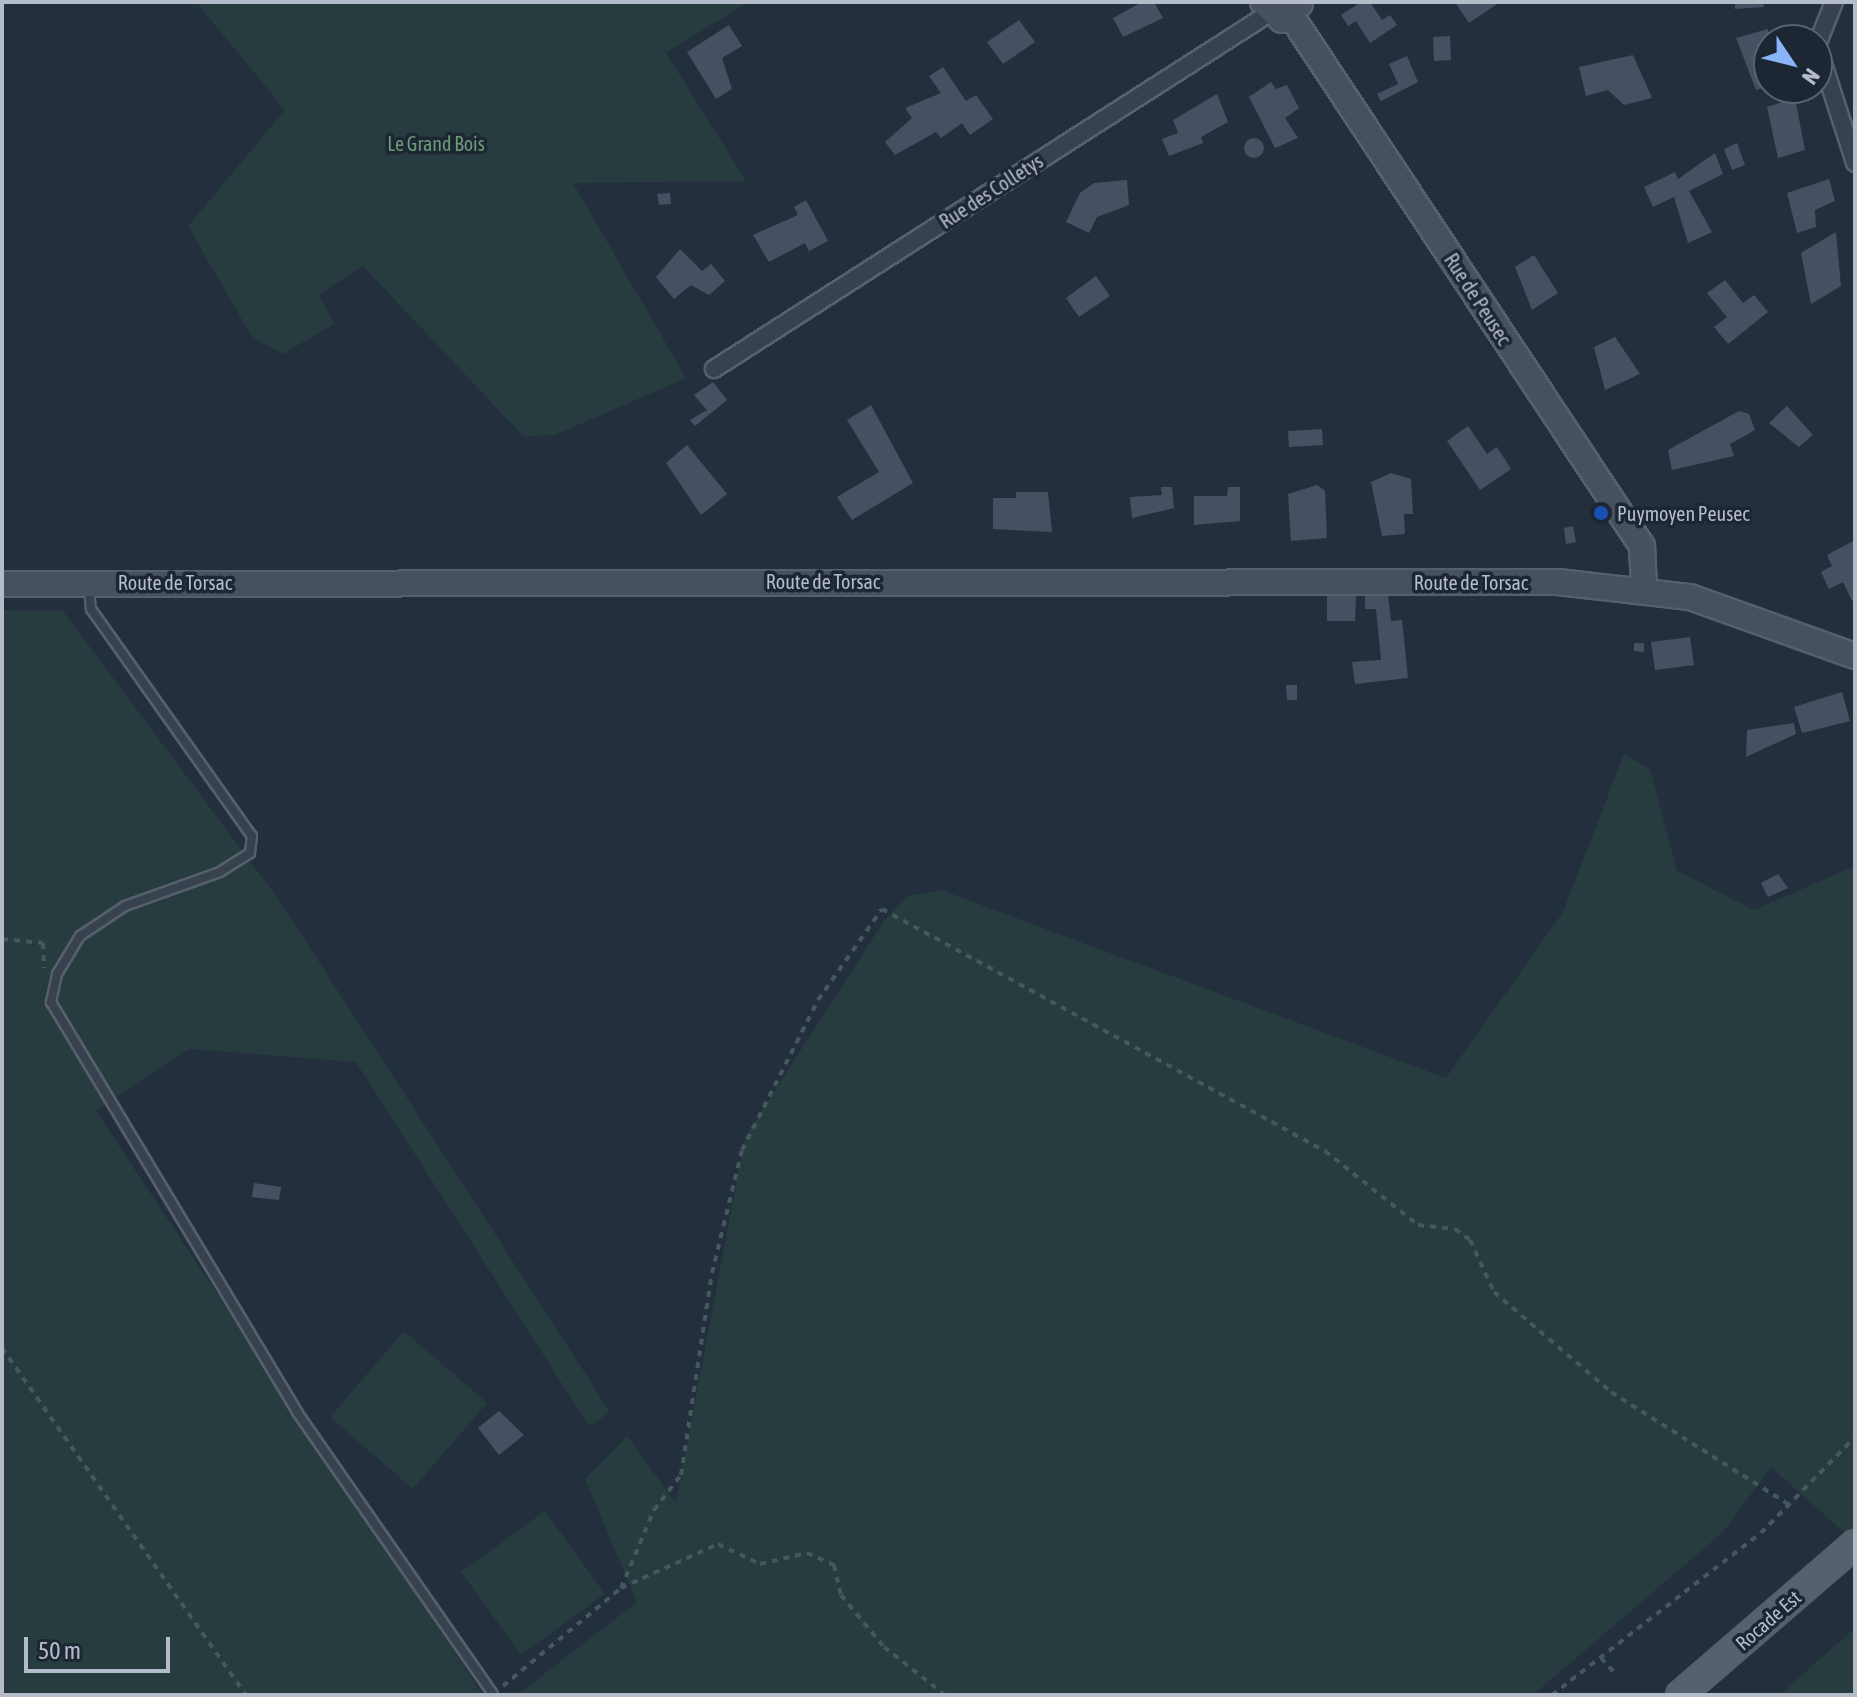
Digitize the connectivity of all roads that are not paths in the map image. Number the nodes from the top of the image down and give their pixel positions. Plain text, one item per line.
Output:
1 (1834, 2) edge
2 (1266, 8) edge
3 (1296, 9) edge
4 (1855, 163) edge
5 (714, 369) dead end
6 (88, 582) junction
7 (2, 584) edge
8 (1644, 588) junction
9 (1855, 656) edge
10 (1855, 1544) edge
11 (493, 1694) edge
12 (1680, 1695) edge

1 - 4 street
2 - 3 street
2 - 5 street, Rue des Colletys
3 - 8 street, Rue de Peusec
6 - 7 street, Route de Torsac
6 - 8 street, Route de Torsac
6 - 11 lane
8 - 9 street, Route de Torsac
10 - 12 main road, Rocade Est

